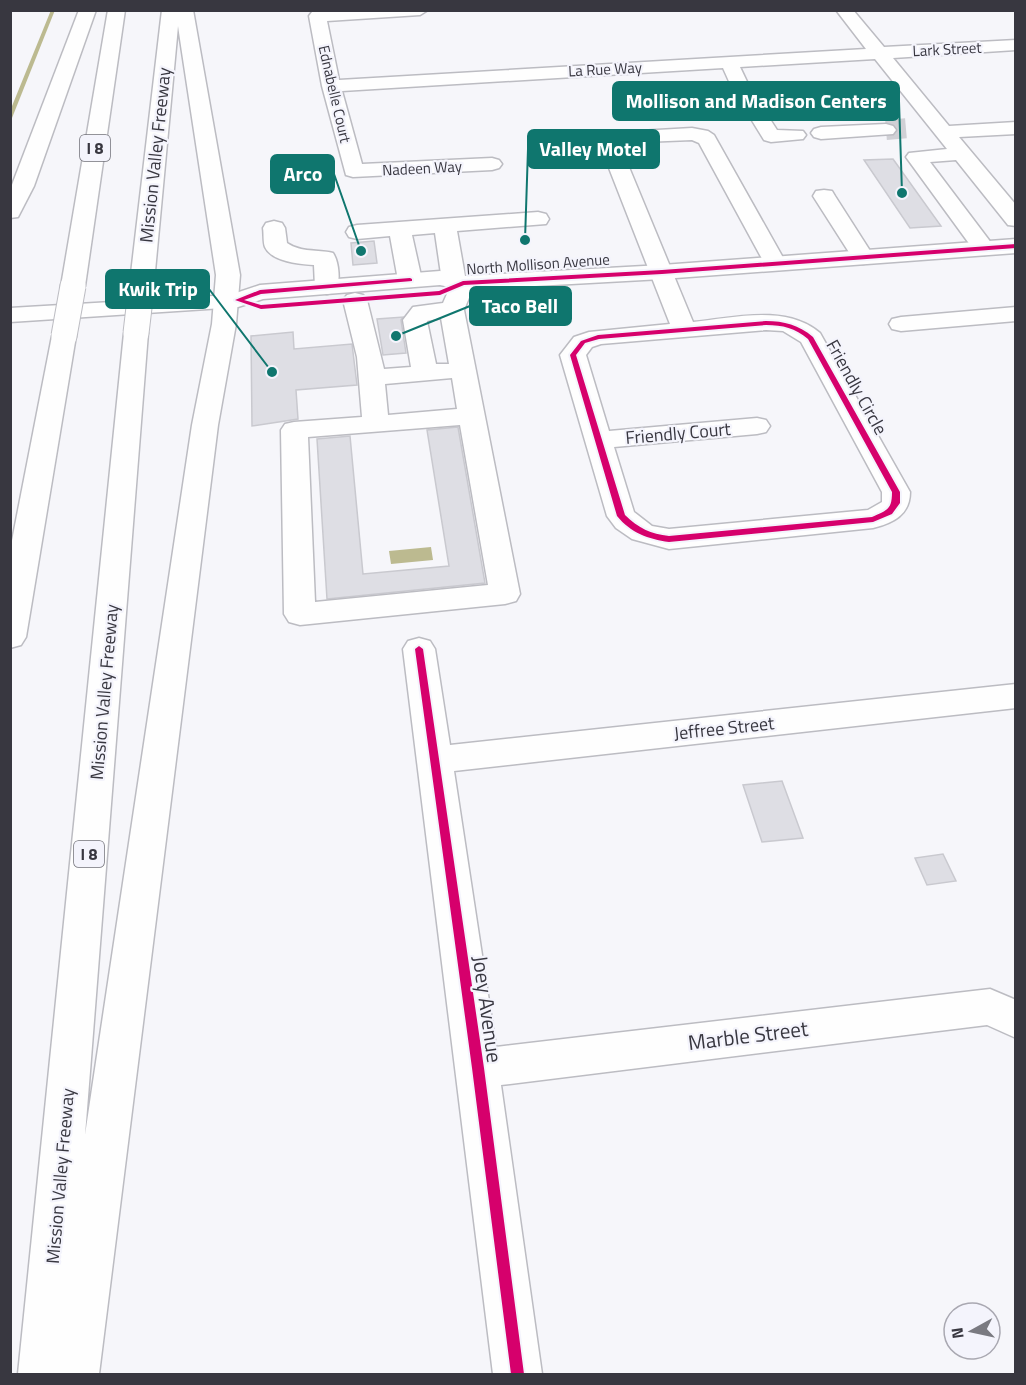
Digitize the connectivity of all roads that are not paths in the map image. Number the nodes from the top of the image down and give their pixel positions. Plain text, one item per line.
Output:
1 (88, 10) edge
2 (117, 10) edge
3 (171, 10) edge
4 (184, 10) edge
5 (420, 10) edge
6 (844, 10) edge
7 (1016, 45) edge
8 (879, 53) junction
9 (771, 54) junction
10 (729, 62) junction
11 (785, 76) dead end
12 (331, 86) junction
13 (919, 128) tunnel mouth
14 (1016, 128) edge
15 (886, 129) tunnel mouth
16 (942, 129) junction
17 (821, 133) dead end
18 (796, 135) dead end
19 (608, 138) junction
20 (552, 142) dead end
21 (962, 154) junction
22 (492, 164) dead end
23 (353, 171) joint
24 (824, 196) dead end
25 (10, 212) edge
26 (538, 219) dead end
27 (1016, 220) edge
28 (445, 226) junction
29 (274, 228) dead end
30 (400, 229) junction
31 (357, 232) dead end
32 (1016, 246) edge
33 (984, 248) junction
34 (863, 257) junction
35 (775, 263) junction
36 (662, 272) junction
37 (410, 280) junction
38 (459, 282) junction
39 (327, 287) junction
40 (360, 300) junction
41 (232, 301) junction
42 (452, 310) junction
43 (1016, 314) edge
44 (10, 315) edge
45 (901, 324) dead end
46 (684, 329) junction
47 (462, 370) junction
48 (425, 373) junction
49 (372, 378) junction
50 (471, 416) junction
51 (376, 424) junction
52 (757, 426) dead end
53 (599, 440) junction
54 (10, 637) edge
55 (419, 649) dead end
56 (1016, 696) edge
57 (434, 760) junction
58 (1016, 1020) edge
59 (478, 1068) junction
60 (42, 1374) edge
61 (74, 1374) edge
62 (518, 1374) edge

1 - 25 main road
2 - 54 main road, I 8, bridge
3 - 60 main road, Mission Valley Freeway / I 8, bridge
4 - 41 main road
5 - 12 main road, Ednabelle Court
6 - 8 main road
7 - 8 main road, Lark Street
8 - 9 main road, La Rue Way
8 - 16 main road
9 - 10 main road, La Rue Way
9 - 11 main road
10 - 12 main road, La Rue Way
10 - 18 main road
12 - 23 main road, Ednabelle Court
13 - 16 main road
14 - 16 main road
15 - 17 main road
16 - 21 main road
19 - 20 main road
19 - 35 main road
19 - 36 main road
21 - 27 main road
21 - 33 main road
22 - 23 main road, Nadeen Way
24 - 34 main road
26 - 28 main road
28 - 30 main road
28 - 38 main road
29 - 39 main road
30 - 31 main road
30 - 37 main road
32 - 33 main road, North Mollison Avenue
33 - 34 main road, North Mollison Avenue
34 - 35 main road, North Mollison Avenue
35 - 36 main road, North Mollison Avenue
36 - 38 main road, North Mollison Avenue
36 - 46 main road
37 - 38 main road, North Mollison Avenue
37 - 39 main road, North Mollison Avenue
37 - 40 main road
38 - 40 main road, North Mollison Avenue
38 - 42 main road
39 - 41 main road, North Mollison Avenue
40 - 41 main road, North Mollison Avenue
40 - 49 main road
41 - 44 main road, North Mollison Avenue
41 - 61 main road
42 - 47 main road
42 - 48 main road
43 - 45 main road
46 - 53 main road, Friendly Circle
46 - 53 main road, Friendly Circle
47 - 48 main road
47 - 50 main road
48 - 49 main road
49 - 51 main road
50 - 51 main road
50 - 51 main road
52 - 53 main road, Friendly Court
55 - 57 main road, Joey Avenue
56 - 57 main road, Jeffree Street
57 - 59 main road, Joey Avenue
58 - 59 main road, Marble Street
59 - 62 main road, Joey Avenue

